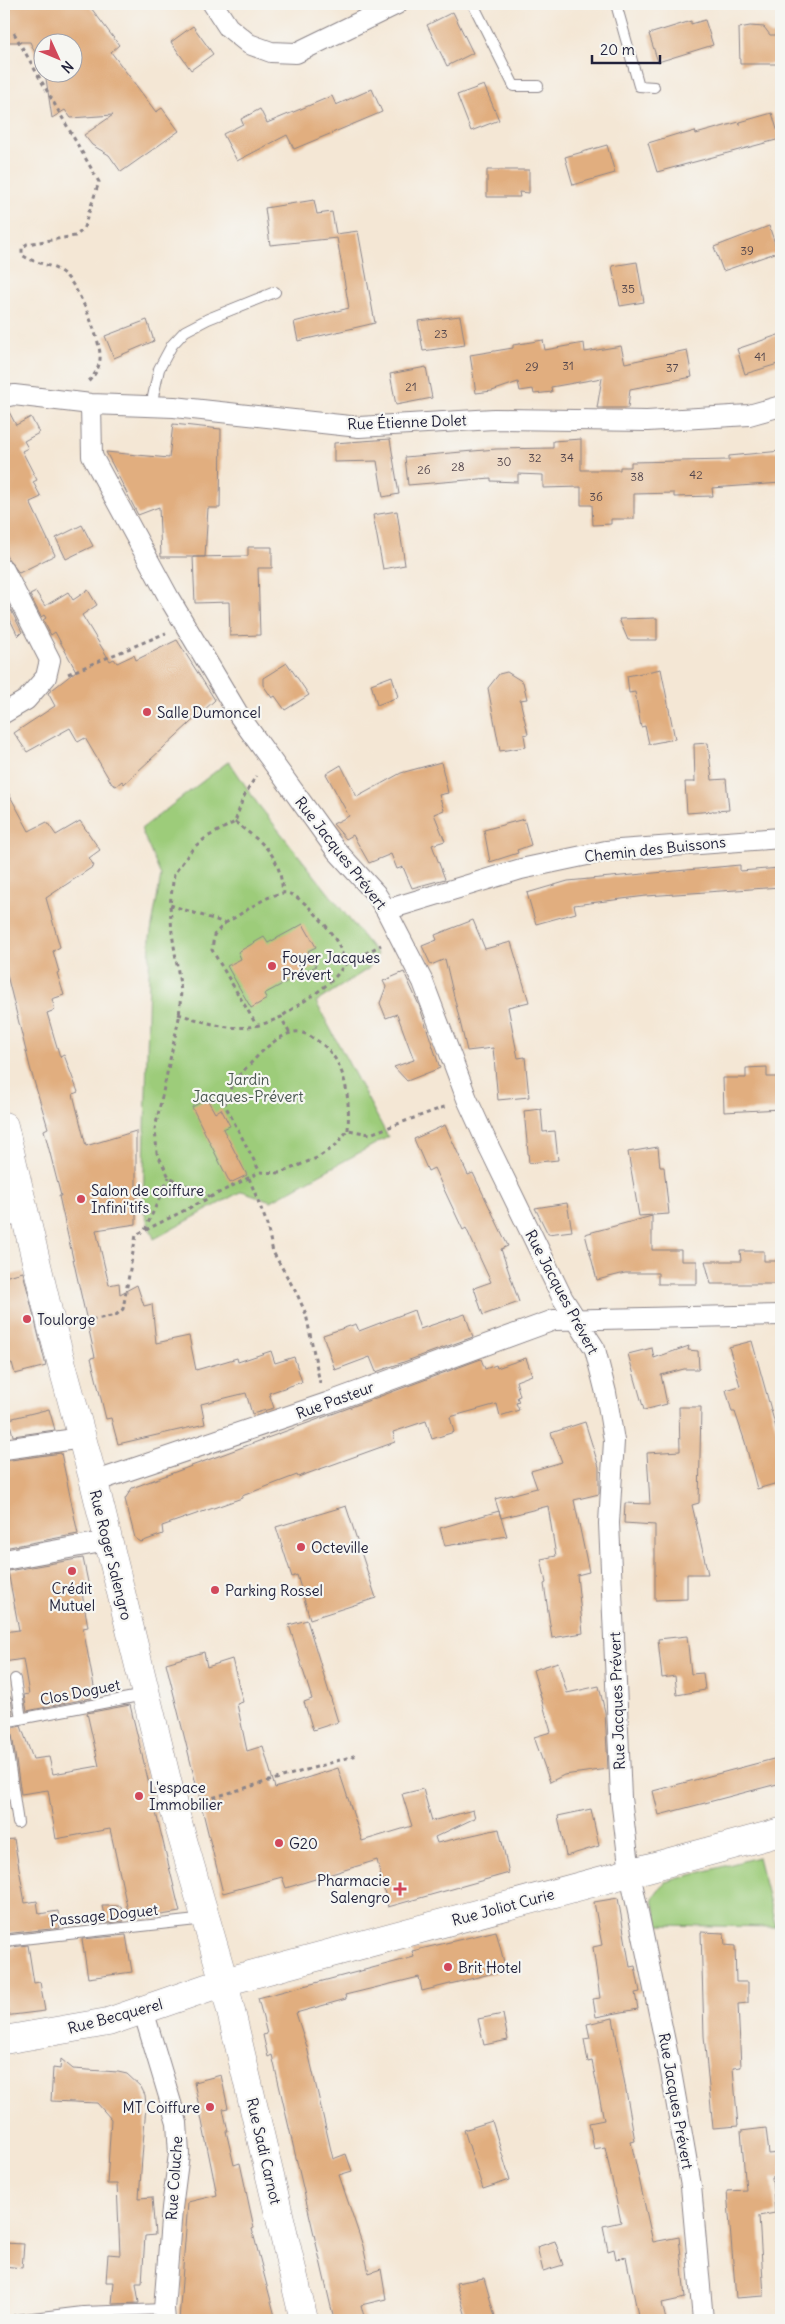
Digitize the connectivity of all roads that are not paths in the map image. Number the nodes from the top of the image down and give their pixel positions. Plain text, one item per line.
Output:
1 (212, 4) edge
2 (397, 4) edge
3 (473, 4) edge
4 (616, 4) edge
5 (538, 86) dead end
6 (654, 87) dead end
7 (275, 292) dead end
8 (4, 397) edge
9 (91, 404) junction
10 (150, 406) junction
11 (781, 406) edge
12 (4, 570) edge
13 (4, 713) edge
14 (781, 838) edge
15 (386, 910) junction
16 (4, 1126) edge
17 (14, 1215) edge
18 (781, 1315) edge
19 (576, 1319) junction
20 (82, 1438) junction
21 (4, 1449) edge
22 (94, 1482) junction
23 (107, 1541) junction
24 (4, 1560) edge
25 (15, 1679) dead end
26 (145, 1694) junction
27 (21, 1719) junction
28 (4, 1722) edge
29 (4, 1726) edge
30 (18, 1823) dead end
31 (781, 1832) edge
32 (630, 1873) junction
33 (207, 1919) junction
34 (4, 1941) edge
35 (224, 1982) junction
36 (143, 2010) junction
37 (4, 2040) edge
38 (164, 2314) edge
39 (16, 2320) edge
40 (304, 2320) edge
41 (703, 2320) edge

1 - 2 street
3 - 5 lane
4 - 6 lane
7 - 10 lane
8 - 9 street, Rue Étienne Dolet
9 - 10 street, Rue Étienne Dolet
9 - 15 street, Rue Jacques Prévert
10 - 11 street, Rue Étienne Dolet
12 - 13 street
14 - 15 street, Chemin des Buissons
15 - 19 street, Rue Jacques Prévert
16 - 17 main road, Rue Roger Salengro
17 - 20 main road, Rue Roger Salengro
18 - 19 street, Rue Pasteur
19 - 22 street, Rue Pasteur
19 - 32 street, Rue Jacques Prévert
20 - 21 street
20 - 22 main road, Rue Roger Salengro
22 - 23 main road, Rue Roger Salengro
23 - 24 street
23 - 26 main road, Rue Roger Salengro
25 - 27 lane, Clos Doguet
26 - 27 lane, Clos Doguet
26 - 33 main road, Rue Roger Salengro
27 - 28 lane, Clos Doguet
29 - 30 lane
31 - 32 main road, Rue Joliot Curie
32 - 35 main road, Rue Joliot Curie
32 - 41 street, Rue Jacques Prévert
33 - 34 lane, Passage Doguet
33 - 35 main road, Rue Roger Salengro
35 - 36 main road, Rue Becquerel
35 - 40 main road, Rue Sadi Carnot
36 - 37 main road, Rue Becquerel
36 - 38 street, Rue Coluche
38 - 39 lane

